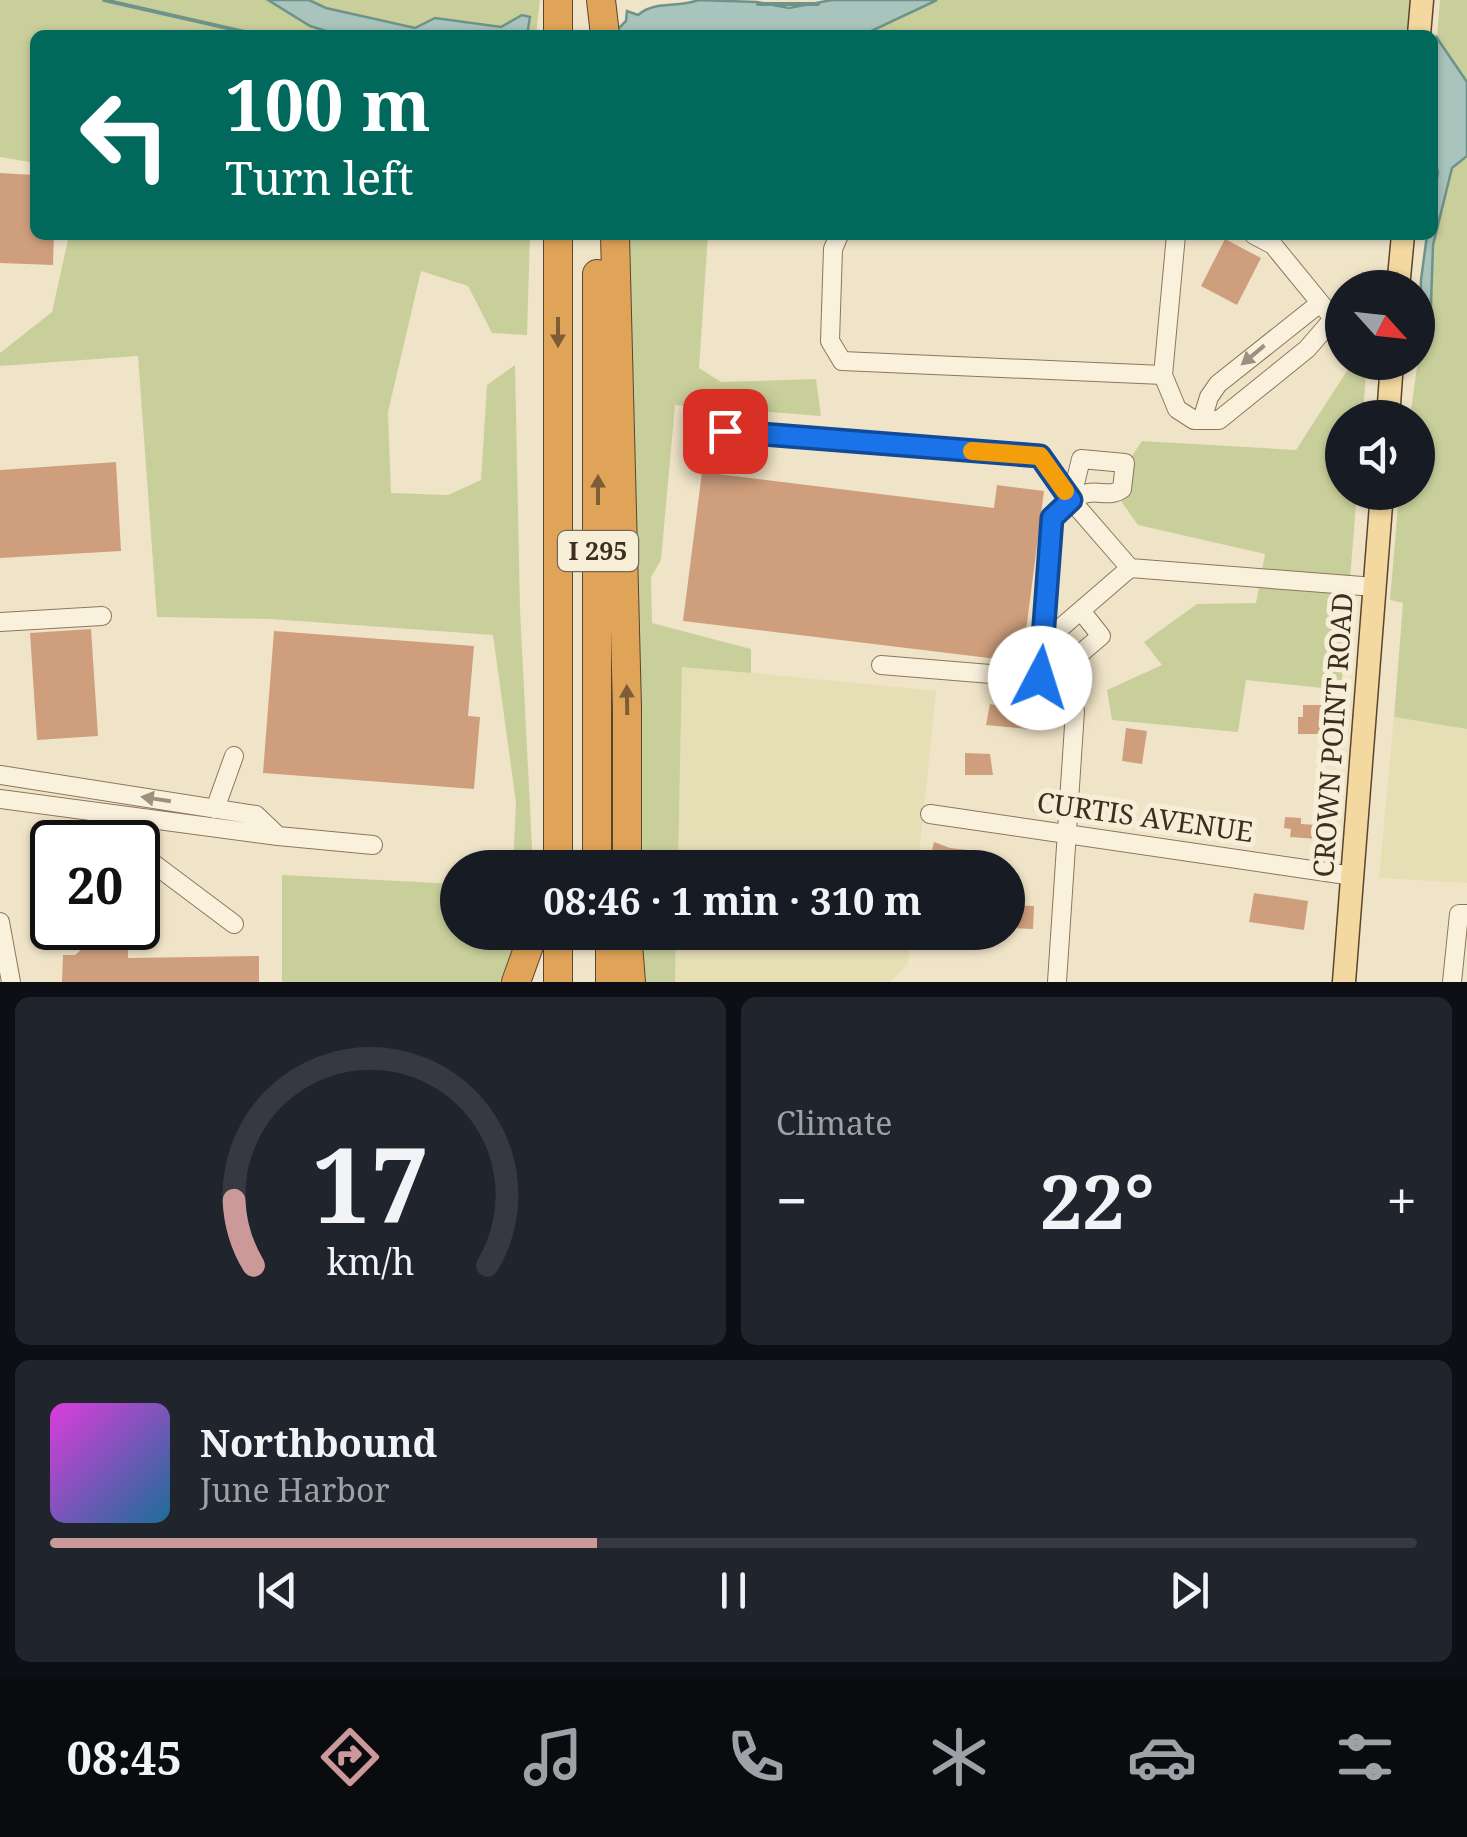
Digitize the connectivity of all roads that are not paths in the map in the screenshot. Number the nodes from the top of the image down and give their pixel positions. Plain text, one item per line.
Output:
1 (558, 0) edge
2 (599, 0) edge
3 (1422, 0) edge
4 (558, 30) edge
5 (597, 30) edge
6 (605, 30) edge
7 (1420, 30) edge
8 (558, 240) edge
9 (597, 240) edge
10 (615, 240) edge
11 (837, 240) edge
12 (1176, 240) edge
13 (1263, 240) edge
14 (1403, 240) edge
15 (1400, 270) edge
16 (1320, 302) junction
17 (1325, 307) edge
18 (1325, 331) edge
19 (1163, 375) junction
20 (1202, 420) junction
21 (725, 431) dead end
22 (558, 452) junction
23 (1071, 500) junction
24 (1381, 510) edge
25 (1130, 568) junction
26 (1375, 587) junction
27 (1082, 612) junction
28 (102, 616) dead end
29 (0, 622) edge
30 (1043, 643) junction
31 (882, 666) dead end
32 (1040, 678) junction
33 (597, 705) junction
34 (1075, 711) dead end
35 (234, 756) dead end
36 (0, 775) edge
37 (0, 799) edge
38 (215, 808) junction
39 (930, 814) dead end
40 (1068, 833) junction
41 (278, 836) junction
42 (373, 845) dead end
43 (543, 850) edge
44 (558, 850) edge
45 (597, 850) edge
46 (610, 850) edge
47 (628, 850) edge
48 (160, 868) edge
49 (1353, 876) junction
50 (1467, 914) edge
51 (0, 922) edge
52 (234, 924) dead end
53 (528, 950) edge
54 (558, 950) edge
55 (597, 950) edge
56 (610, 950) edge
57 (629, 950) edge
58 (11, 982) edge
59 (516, 982) edge
60 (558, 982) edge
61 (597, 982) edge
62 (610, 982) edge
63 (630, 982) edge
64 (1057, 982) edge
65 (1344, 982) edge
66 (1452, 982) edge

1 - 4 highway
2 - 5 highway
2 - 6 highway
3 - 7 main road
8 -> 22 highway, I 295
33 -> 9 highway, I 295
47 -> 10 highway
11 - 19 street
12 - 19 street
13 - 16 street
14 - 15 main road
16 - 17 street
16 -> 20 street
18 - 20 street
19 - 20 street
21 - 23 street
22 - 43 highway
22 - 44 highway, I 295
23 - 25 street
23 - 30 street
24 - 26 main road, CROWN POINT ROAD
25 - 26 street
25 - 27 street
26 - 49 main road, CROWN POINT ROAD
27 - 30 street
27 - 32 street
28 - 29 street
30 - 32 street
31 - 32 street
33 - 45 highway, I 295
33 - 46 highway
34 - 40 street
35 - 38 street
38 -> 36 street
37 - 41 street
38 - 41 street
39 - 40 street, CURTIS AVENUE
40 - 49 street, CURTIS AVENUE
40 - 64 street
41 - 42 street
48 - 52 street
49 - 65 main road, CROWN POINT ROAD
50 - 66 street
51 - 58 street
53 - 59 highway
54 - 60 highway
55 - 61 highway
56 - 62 highway
57 - 63 highway

